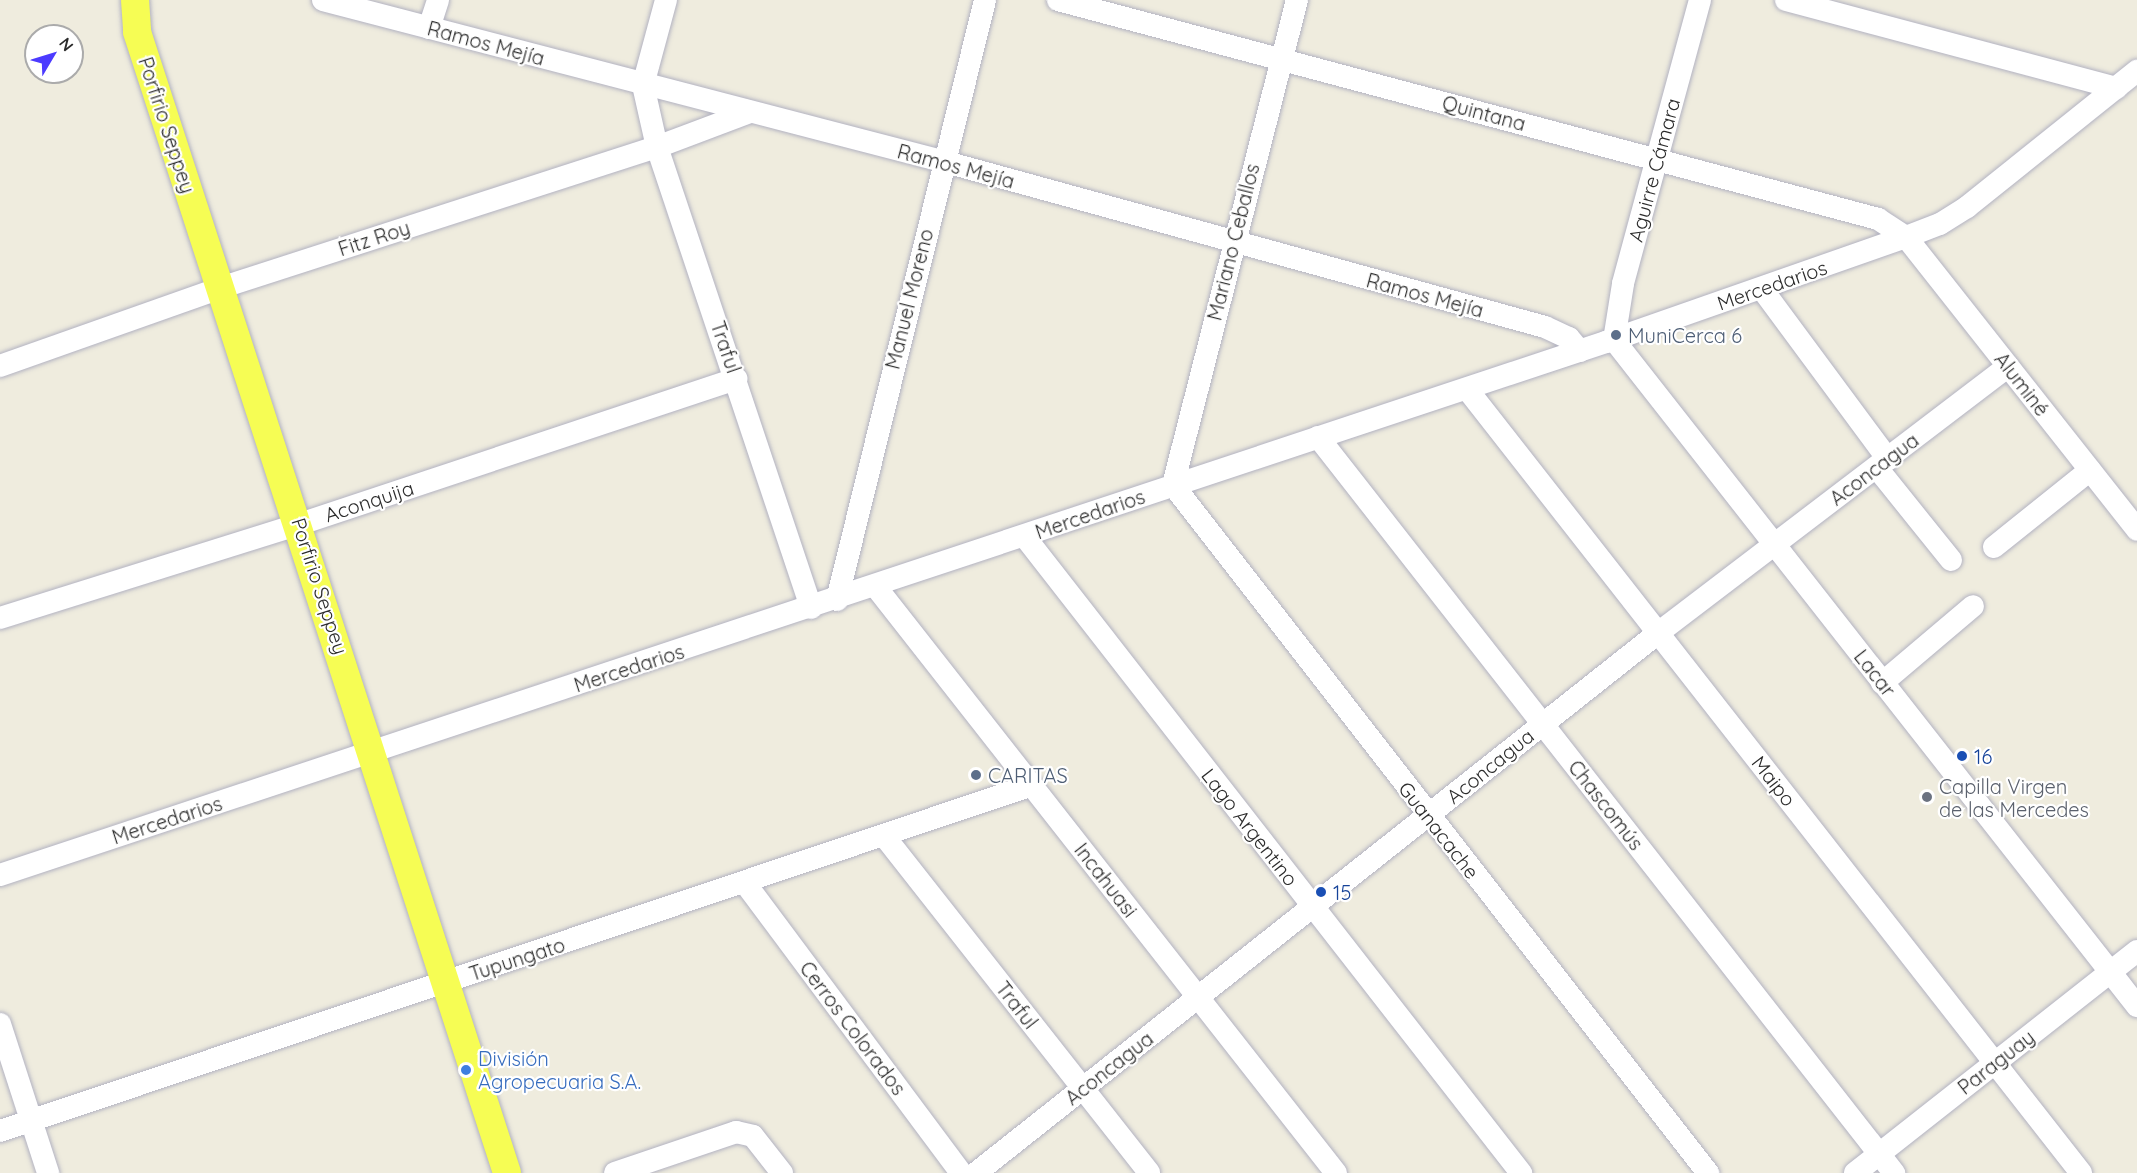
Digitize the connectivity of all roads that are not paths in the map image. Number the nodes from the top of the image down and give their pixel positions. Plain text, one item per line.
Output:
1 (135, 0) edge
2 (323, 0) edge
3 (438, 0) edge
4 (666, 0) edge
5 (985, 0) edge
6 (1058, 0) edge
7 (1297, 0) edge
8 (1700, 0) edge
9 (1786, 0) edge
10 (429, 28) junction
11 (1281, 59) junction
12 (2137, 71) edge
13 (643, 85) junction
14 (2116, 88) junction
15 (750, 112) junction
16 (657, 147) junction
17 (1658, 160) junction
18 (942, 161) junction
19 (1906, 237) junction
20 (1232, 243) junction
21 (220, 288) junction
22 (1762, 289) junction
23 (1614, 340) junction
24 (1580, 351) junction
25 (0, 366) edge
26 (2008, 366) junction
27 (737, 379) junction
28 (1467, 389) junction
29 (1318, 437) junction
30 (1883, 464) junction
31 (2090, 470) junction
32 (1173, 485) junction
33 (300, 524) junction
34 (2137, 530) edge
35 (1025, 537) junction
36 (1772, 544) junction
37 (1994, 547) dead end
38 (1951, 560) dead end
39 (876, 587) junction
40 (837, 600) junction
41 (1972, 606) dead end
42 (811, 608) junction
43 (0, 618) edge
44 (1658, 633) junction
45 (1882, 683) junction
46 (1543, 723) junction
47 (374, 752) junction
48 (1032, 785) junction
49 (1428, 816) junction
50 (885, 837) junction
51 (0, 875) edge
52 (745, 883) junction
53 (1313, 907) junction
54 (2137, 951) edge
55 (2111, 971) junction
56 (447, 983) junction
57 (1199, 998) junction
58 (2137, 1006) edge
59 (0, 1024) edge
60 (1995, 1062) junction
61 (1083, 1089) junction
62 (32, 1121) junction
63 (0, 1131) edge
64 (1879, 1154) junction
65 (775, 1171) edge
66 (48, 1173) edge
67 (507, 1173) edge
68 (615, 1173) edge
69 (961, 1173) edge
70 (976, 1173) edge
71 (1149, 1173) edge
72 (1336, 1173) edge
73 (1521, 1173) edge
74 (1708, 1173) edge
75 (1855, 1173) edge
76 (1894, 1173) edge
77 (2081, 1173) edge

1 - 21 main road, Porfirio Seppey
2 - 10 street, Ramos Mejía
3 - 10 street
4 - 13 street
5 - 18 street, Manuel Moreno
6 - 11 street, Quintana
7 - 11 street, Mariano Ceballos
8 - 17 street, Aguirre Cámara
9 - 14 street
10 - 13 street, Ramos Mejía
11 - 17 street, Quintana
11 - 20 street, Mariano Ceballos
12 - 14 street, Mercedarios
13 - 15 street, Ramos Mejía
13 - 16 street, Traful
14 - 19 street, Mercedarios
15 - 16 street, Fitz Roy
15 - 18 street, Ramos Mejía
16 - 21 street, Fitz Roy
16 - 27 street, Traful
17 - 19 street, Quintana
17 - 23 street, Aguirre Cámara
18 - 20 street, Ramos Mejía
18 - 40 street, Manuel Moreno
19 - 22 street, Mercedarios
19 - 26 street, Aluminé
20 - 24 street, Ramos Mejía
20 - 32 street, Mariano Ceballos
21 - 25 street, Fitz Roy
21 - 33 main road, Porfirio Seppey
22 - 23 street, Mercedarios
22 - 30 street
23 - 24 street, Mercedarios
23 - 36 street, Lacar
24 - 28 street, Mercedarios
26 - 30 street, Aconcagua
26 - 31 street, Aluminé
27 - 33 street, Aconquija
27 - 42 street, Traful
28 - 29 street, Mercedarios
28 - 44 street, Maipo
29 - 32 street, Mercedarios
29 - 46 street, Chascomús
30 - 36 street, Aconcagua
30 - 38 street
31 - 34 street, Aluminé
31 - 37 street
32 - 35 street, Mercedarios
32 - 49 street, Guanacache
33 - 43 street, Aconquija
33 - 47 main road, Porfirio Seppey
35 - 39 street, Mercedarios
35 - 53 street, Lago Argentino
36 - 44 street, Aconcagua
36 - 45 street, Lacar
39 - 40 street, Mercedarios
39 - 48 street, Incahuasi
40 - 42 street, Mercedarios
41 - 45 street
42 - 47 street, Mercedarios
44 - 46 street, Aconcagua
44 - 60 street, Maipo
45 - 55 street, Lacar
46 - 49 street, Aconcagua
46 - 64 street, Chascomús
47 - 51 street, Mercedarios
47 - 56 main road, Porfirio Seppey
48 - 50 street, Tupungato
48 - 57 street, Incahuasi
49 - 53 street, Aconcagua
49 - 74 street, Guanacache
50 - 52 street, Tupungato
50 - 61 street, Traful
52 - 56 street, Tupungato
52 - 69 street, Cerros Colorados
53 - 57 street, Aconcagua
53 - 73 street, Lago Argentino
54 - 55 street, Paraguay
55 - 58 street, Lacar
55 - 60 street, Paraguay
56 - 62 street, Tupungato
56 - 67 main road, Porfirio Seppey
57 - 61 street, Aconcagua
57 - 72 street, Incahuasi
59 - 62 street
60 - 64 street, Paraguay
60 - 77 street, Maipo
61 - 70 street, Aconcagua
61 - 71 street, Traful
62 - 63 street, Tupungato
62 - 66 street
64 - 75 street, Paraguay
64 - 76 street, Chascomús
65 - 68 street

